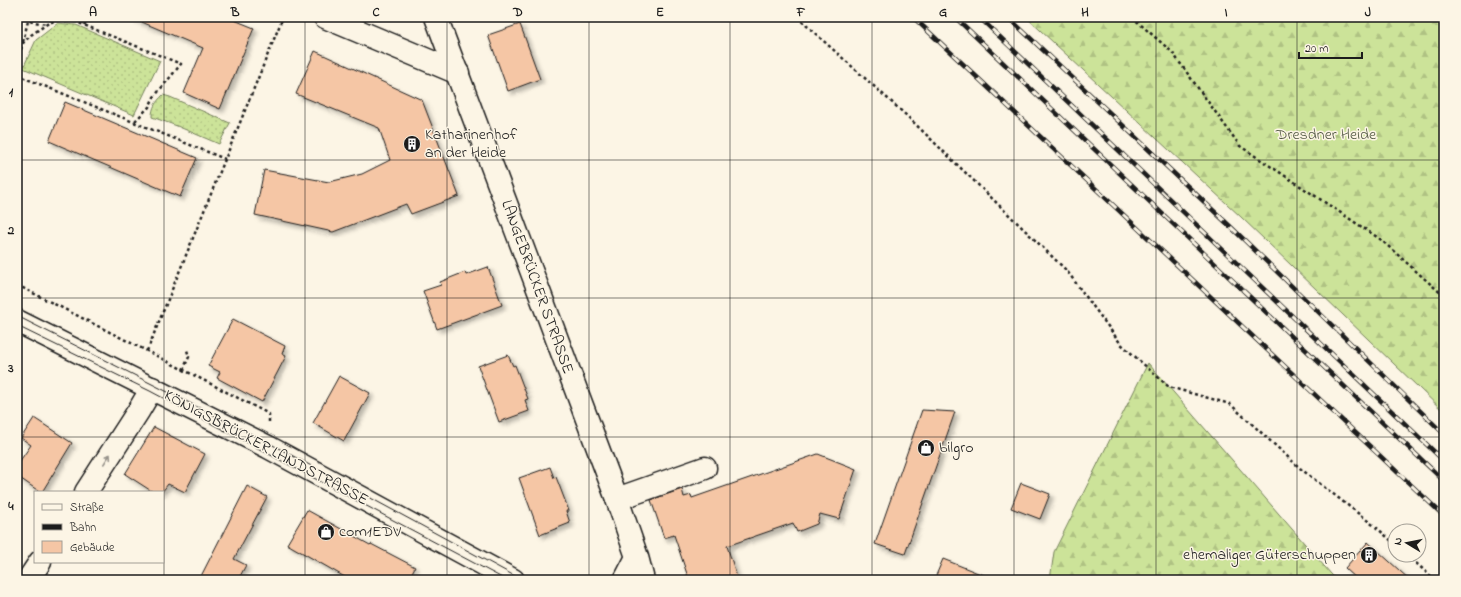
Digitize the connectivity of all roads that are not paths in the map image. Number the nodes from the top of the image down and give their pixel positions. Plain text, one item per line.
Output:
1 (325, 17) edge
2 (436, 17) edge
3 (458, 73) junction
4 (17, 321) edge
5 (152, 388) junction
6 (705, 468) dead end
7 (87, 491) edge
8 (617, 499) junction
9 (637, 556) junction
10 (39, 563) edge
11 (28, 580) edge
12 (513, 580) edge
13 (625, 580) edge
14 (643, 580) edge

1 - 3 main road
2 - 3 main road, LANGEBRÜCKER STRASSE
3 - 8 main road, LANGEBRÜCKER STRASSE
4 - 5 main road, KÖNIGSBRÜCKER LANDSTRASSE
7 -> 5 main road
5 - 12 main road, KÖNIGSBRÜCKER LANDSTRASSE
6 - 8 main road
8 - 9 main road, LANGEBRÜCKER STRASSE
9 - 13 main road
9 - 14 main road, LANGEBRÜCKER STRASSE
10 - 11 main road

